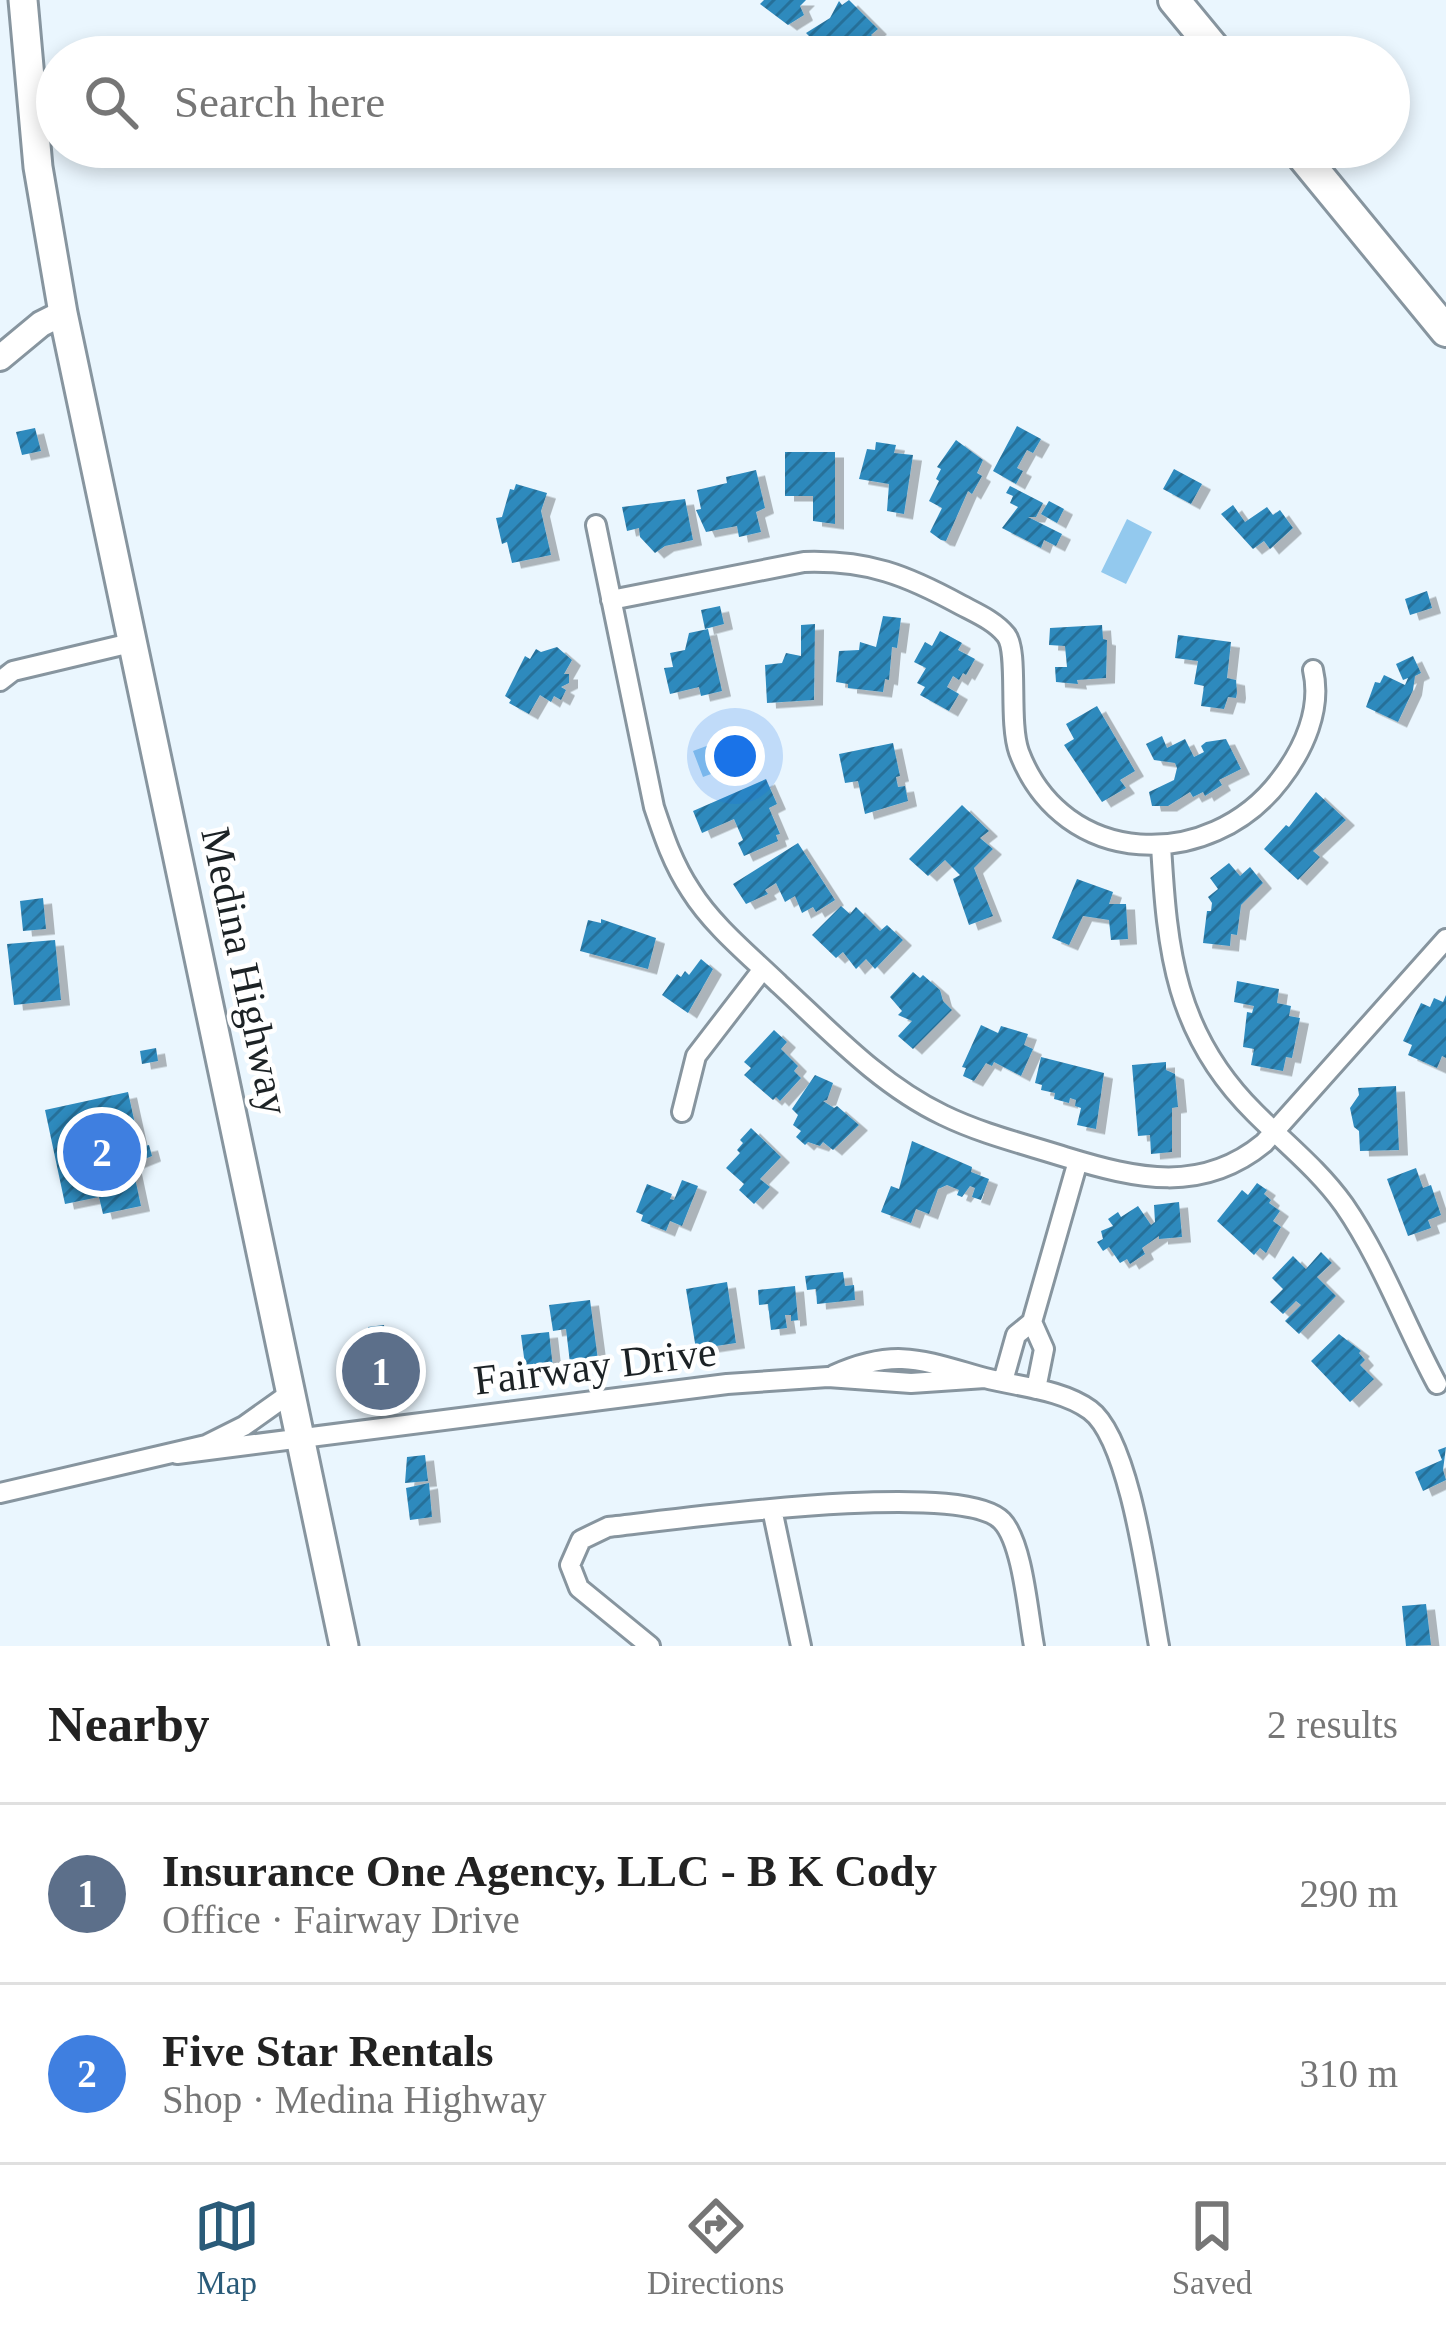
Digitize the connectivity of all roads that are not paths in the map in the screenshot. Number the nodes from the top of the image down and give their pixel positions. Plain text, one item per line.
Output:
1 (23, 0) edge
2 (1174, 0) edge
3 (1204, 36) edge
4 (36, 145) edge
5 (38, 168) edge
6 (1312, 168) edge
7 (63, 314) junction
8 (1446, 331) edge
9 (0, 358) edge
10 (596, 525) dead end
11 (611, 600) junction
12 (135, 642) junction
13 (1313, 670) dead end
14 (0, 681) edge
15 (1161, 845) junction
16 (1446, 939) edge
17 (763, 969) junction
18 (682, 1112) dead end
19 (1275, 1131) junction
20 (1078, 1161) junction
21 (1032, 1322) junction
22 (994, 1379) junction
23 (1437, 1384) dead end
24 (1036, 1389) junction
25 (290, 1394) junction
26 (299, 1438) junction
27 (177, 1454) junction
28 (0, 1493) edge
29 (772, 1509) junction
30 (1161, 1642) edge
31 (344, 1646) edge
32 (650, 1646) edge
33 (800, 1646) edge
34 (1034, 1646) edge

1 - 4 main road, Medina Highway
2 - 3 main road
5 - 7 main road, Medina Highway
6 - 8 main road
7 - 9 street
7 - 12 main road, Medina Highway
10 - 11 street
11 - 15 street
11 - 17 street
12 - 14 street
12 - 25 main road, Medina Highway
13 - 15 street
15 - 19 street
16 - 19 street
17 - 18 street
17 - 20 street
19 - 20 street
19 - 23 street
20 - 21 street
21 - 22 street
21 - 24 street
22 - 24 street, Fairway Drive
22 - 26 street, Fairway Drive
24 - 30 street, Fairway Drive
25 - 26 main road, Medina Highway
25 - 27 street
26 - 27 street, Fairway Drive
26 - 31 main road, Medina Highway
27 - 28 street
29 - 32 street
29 - 33 street
29 - 34 street

